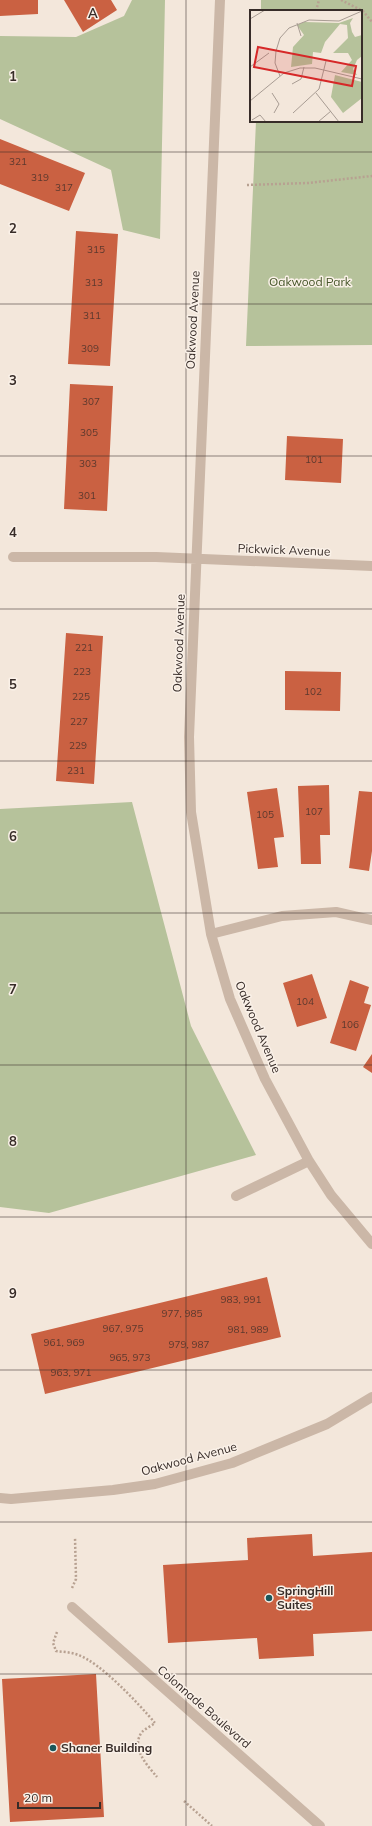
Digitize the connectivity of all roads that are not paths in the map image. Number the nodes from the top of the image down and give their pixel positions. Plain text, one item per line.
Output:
1 (220, 0) edge
2 (13, 557) dead end
3 (195, 559) junction
4 (372, 566) edge
5 (372, 920) edge
6 (210, 934) junction
7 (310, 1161) junction
8 (236, 1196) dead end
9 (372, 1244) edge
10 (372, 1397) edge
11 (0, 1498) edge
12 (72, 1608) dead end
13 (320, 1826) edge

1 - 3 street, Oakwood Avenue
2 - 3 street, Pickwick Avenue
3 - 4 street, Pickwick Avenue
3 - 6 street, Oakwood Avenue
5 - 6 street
6 - 7 street, Oakwood Avenue
7 - 8 street
7 - 9 street, Oakwood Avenue
10 - 11 street, Oakwood Avenue
12 - 13 street, Colonnade Boulevard

